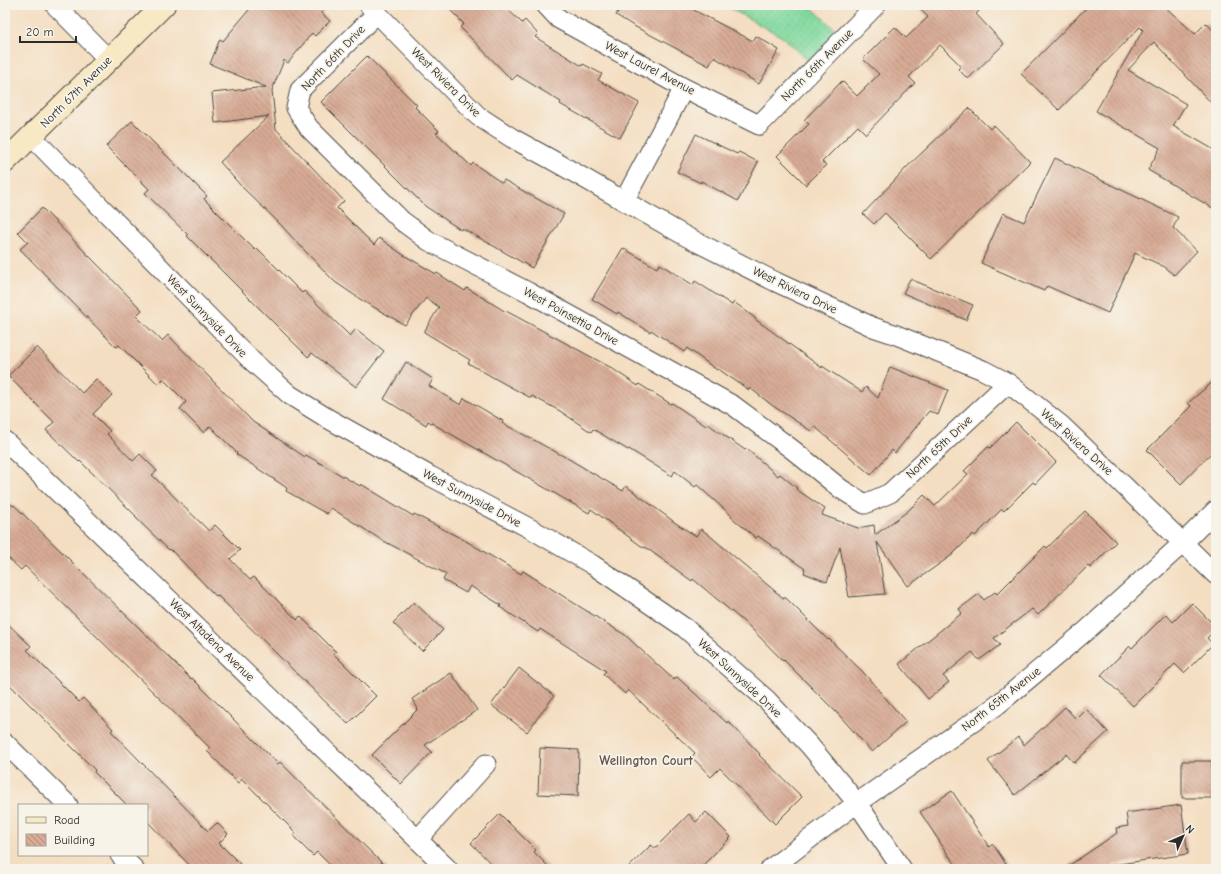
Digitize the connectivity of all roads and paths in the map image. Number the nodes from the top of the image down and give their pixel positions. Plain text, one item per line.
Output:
1 (55, 5) edge
2 (164, 5) edge
3 (546, 5) edge
4 (876, 5) edge
5 (373, 9) edge
6 (109, 60) junction
7 (684, 88) junction
8 (296, 108) joint
9 (759, 125) joint
10 (31, 136) junction
11 (5, 162) edge
12 (624, 201) junction
13 (1008, 383) junction
14 (5, 441) edge
15 (865, 504) joint
16 (1216, 510) edge
17 (1183, 542) junction
18 (1216, 575) edge
19 (5, 743) edge
20 (486, 764) dead end
21 (857, 803) junction
22 (67, 804) edge
23 (418, 839) junction
24 (121, 856) edge
25 (134, 869) edge
26 (448, 869) edge
27 (770, 869) edge
28 (902, 869) edge

1 - 6 street
2 - 6 main road, North 67th Avenue
3 - 7 street, West Laurel Avenue
4 - 9 street, North 66th Avenue
5 - 8 street, North 66th Drive
5 - 12 street, West Riviera Drive
6 - 10 main road, North 67th Avenue
7 - 9 street, West Laurel Avenue
7 - 12 street
8 - 15 street, West Poinsettia Drive
10 - 11 main road, North 67th Avenue
10 - 21 street, West Sunnyside Drive
12 - 13 street, West Riviera Drive
13 - 15 street, North 65th Drive
13 - 17 street, West Riviera Drive
14 - 23 street, West Altadena Avenue
16 - 17 street, North 65th Avenue
17 - 18 street, West Riviera Drive
17 - 21 street, North 65th Avenue
19 - 22 street
20 - 23 street
21 - 27 street, North 65th Avenue
21 - 28 street, West Sunnyside Drive
23 - 26 street, West Altadena Avenue
24 - 25 street

